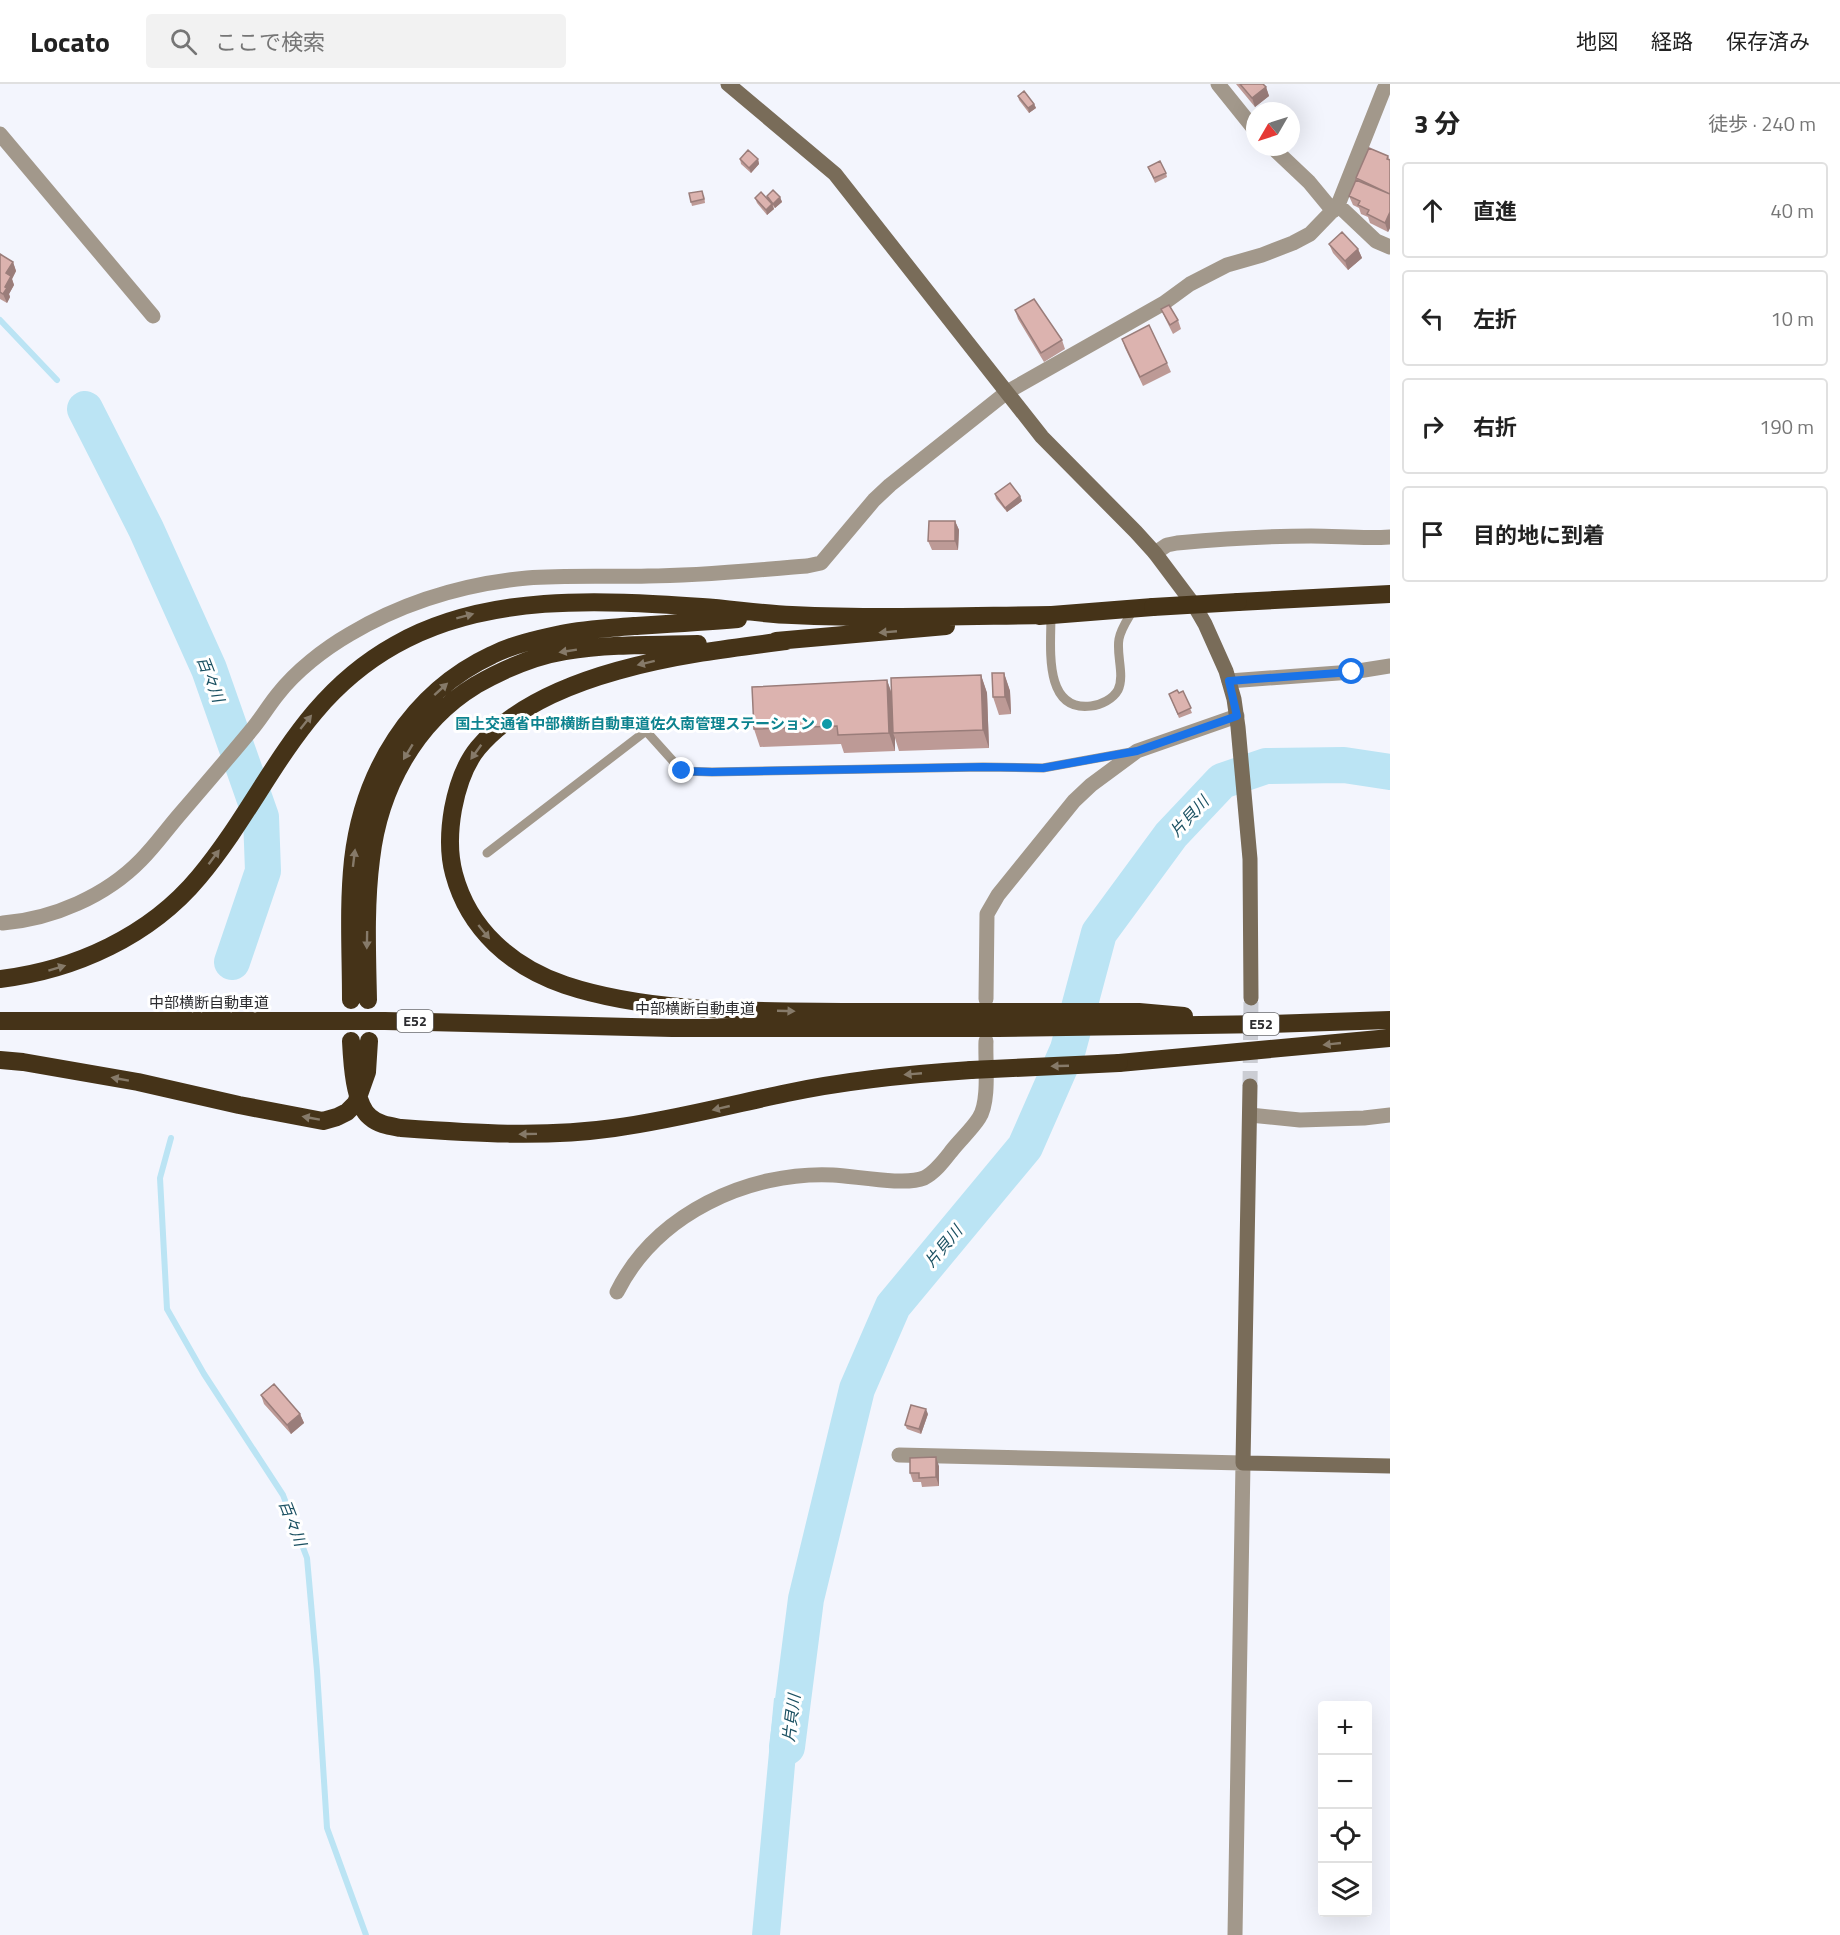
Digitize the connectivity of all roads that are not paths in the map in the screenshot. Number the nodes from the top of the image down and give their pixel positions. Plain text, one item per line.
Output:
1 (728, 84) edge
2 (1218, 84) edge
3 (1388, 84) edge
4 (1246, 119) edge
5 (0, 134) edge
6 (1281, 156) edge
7 (1335, 208) junction
8 (1390, 247) edge
9 (153, 316) dead end
10 (1007, 392) junction
11 (1390, 537) edge
12 (1155, 553) junction
13 (1390, 594) edge
14 (1133, 610) junction
15 (791, 615) junction
16 (1051, 615) junction
17 (786, 640) junction
18 (1390, 666) edge
19 (1229, 681) junction
20 (1238, 722) junction
21 (1137, 751) junction
22 (487, 853) dead end
23 (3, 923) dead end
24 (0, 979) edge
25 (1251, 998) tunnel mouth
26 (986, 999) dead end
27 (1390, 1020) edge
28 (0, 1022) edge
29 (994, 1027) junction
30 (1390, 1038) edge
31 (360, 1041) dead end
32 (0, 1060) edge
33 (1250, 1086) tunnel mouth
34 (360, 1096) junction
35 (1250, 1115) junction
36 (1390, 1115) edge
37 (617, 1292) dead end
38 (899, 1455) dead end
39 (1244, 1463) junction
40 (1390, 1466) edge
41 (1235, 1935) edge

1 - 10 street
2 - 4 street
3 - 7 street
5 - 9 street
6 - 7 street
7 - 8 street
7 - 10 street
10 - 12 street
10 - 23 street
11 - 12 street
12 - 19 street
13 - 14 highway, bridge
14 - 16 highway
14 - 16 lane
15 - 16 highway
17 -> 15 highway
24 -> 15 highway
16 -> 17 highway
17 -> 29 highway
18 - 19 street
19 - 20 street
20 - 21 street
20 - 25 street
21 - 22 lane
21 - 26 street
27 - 29 highway, 中部横断自動車道 / E52
28 - 29 highway, 中部横断自動車道 / E52
29 - 37 street
30 -> 34 highway, bridge
31 - 34 highway
34 -> 32 highway
33 - 35 street
35 - 36 street
35 - 39 street
38 - 39 street
39 - 40 street
39 - 41 street

